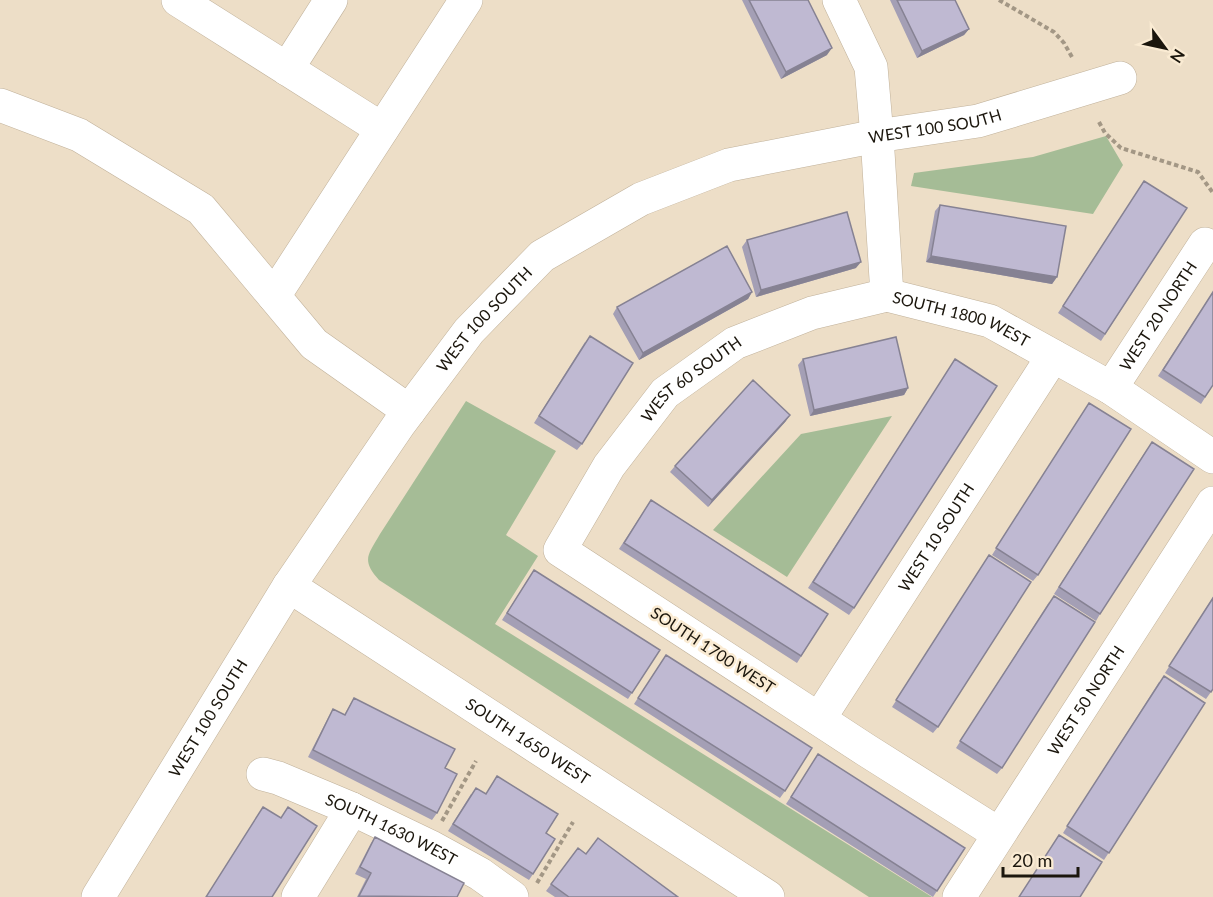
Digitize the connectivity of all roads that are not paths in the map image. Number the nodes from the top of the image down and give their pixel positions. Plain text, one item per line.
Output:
1 (178, 0) edge
2 (331, 0) edge
3 (466, 0) edge
4 (839, 0) edge
5 (287, 69) junction
6 (1120, 78) dead end
7 (0, 105) edge
8 (382, 129) junction
9 (877, 136) junction
10 (1205, 244) dead end
11 (887, 295) junction
12 (274, 296) junction
13 (1065, 363) junction
14 (1111, 388) junction
15 (409, 411) junction
16 (1213, 457) edge
17 (1213, 503) edge
18 (560, 550) joint
19 (289, 586) junction
20 (819, 719) junction
21 (263, 774) dead end
22 (352, 809) junction
23 (999, 834) junction
24 (523, 892) edge
25 (98, 897) edge
26 (298, 897) edge
27 (768, 897) edge
28 (959, 897) edge

1 - 5 street
2 - 5 street
3 - 8 street
4 - 9 street, SOUTH 1800 WEST
5 - 8 street
6 - 9 street, WEST 100 SOUTH
7 - 12 street
8 - 12 street
9 - 11 street, SOUTH 1800 WEST
9 - 15 street, WEST 100 SOUTH
10 - 14 street, WEST 20 NORTH
11 - 13 street, SOUTH 1800 WEST
11 - 18 street, WEST 60 SOUTH
12 - 15 street
13 - 14 street, SOUTH 1800 WEST
13 - 20 street, WEST 10 SOUTH
14 - 16 street, SOUTH 1800 WEST
15 - 19 street, WEST 100 SOUTH
17 - 23 street, WEST 50 NORTH
18 - 20 street, SOUTH 1700 WEST
19 - 25 street, WEST 100 SOUTH
19 - 27 street, SOUTH 1650 WEST
20 - 23 street, SOUTH 1700 WEST
21 - 22 street, SOUTH 1630 WEST
22 - 24 street, SOUTH 1630 WEST
22 - 26 street
23 - 28 street, WEST 50 NORTH

